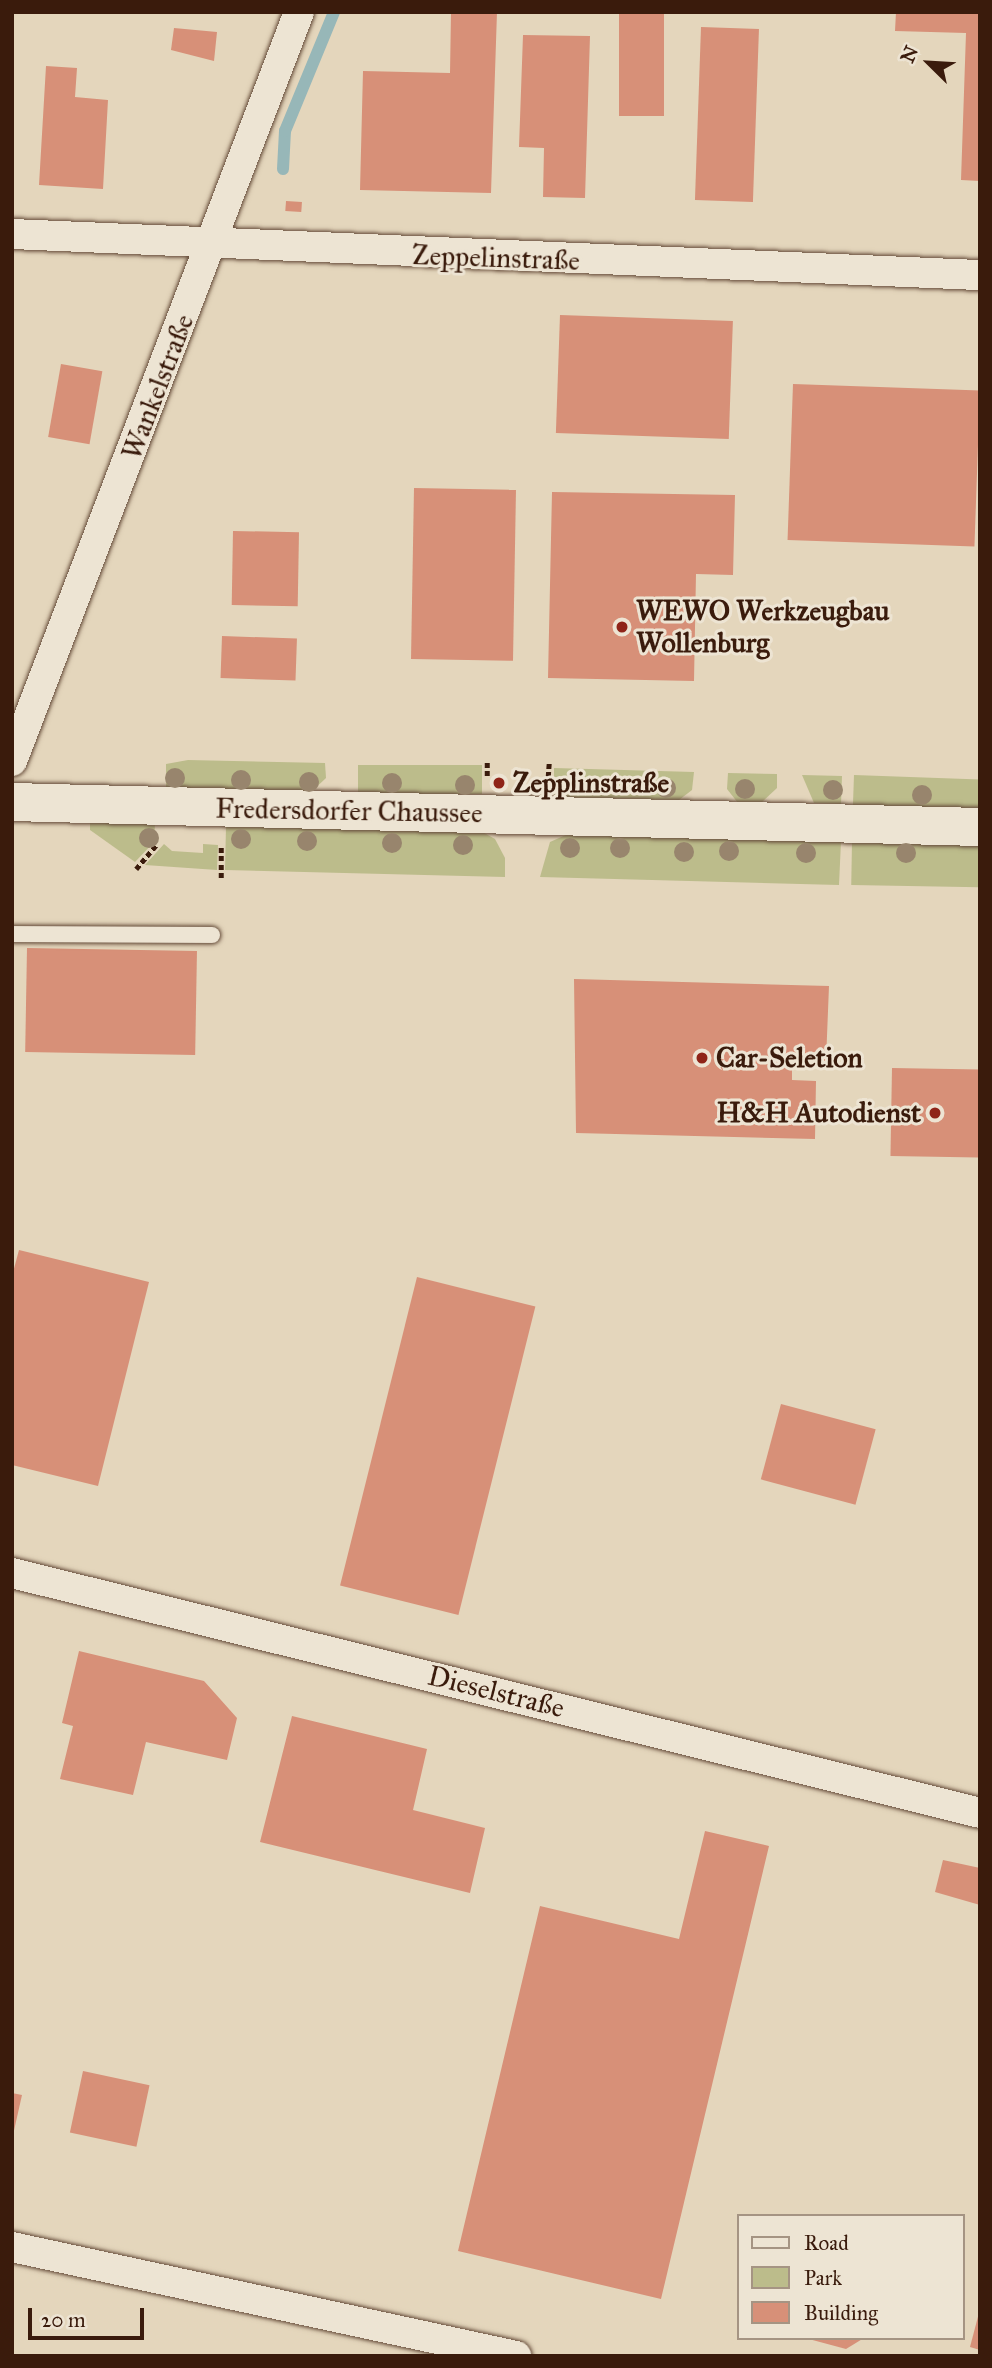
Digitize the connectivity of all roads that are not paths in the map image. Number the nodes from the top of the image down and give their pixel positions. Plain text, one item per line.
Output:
1 (299, 12) edge
2 (12, 234) edge
3 (214, 244) junction
4 (980, 275) edge
5 (12, 761) edge
6 (12, 802) edge
7 (980, 827) edge
8 (12, 934) edge
9 (212, 935) dead end
10 (12, 1573) edge
11 (980, 1813) edge
12 (12, 2247) edge
13 (516, 2356) edge

1 - 3 street, Wankelstraße
2 - 3 street, Zeppelinstraße
3 - 4 street, Zeppelinstraße
3 - 5 street, Wankelstraße
6 - 7 main road, Fredersdorfer Chaussee
8 - 9 lane
10 - 11 street, Dieselstraße
12 - 13 street

